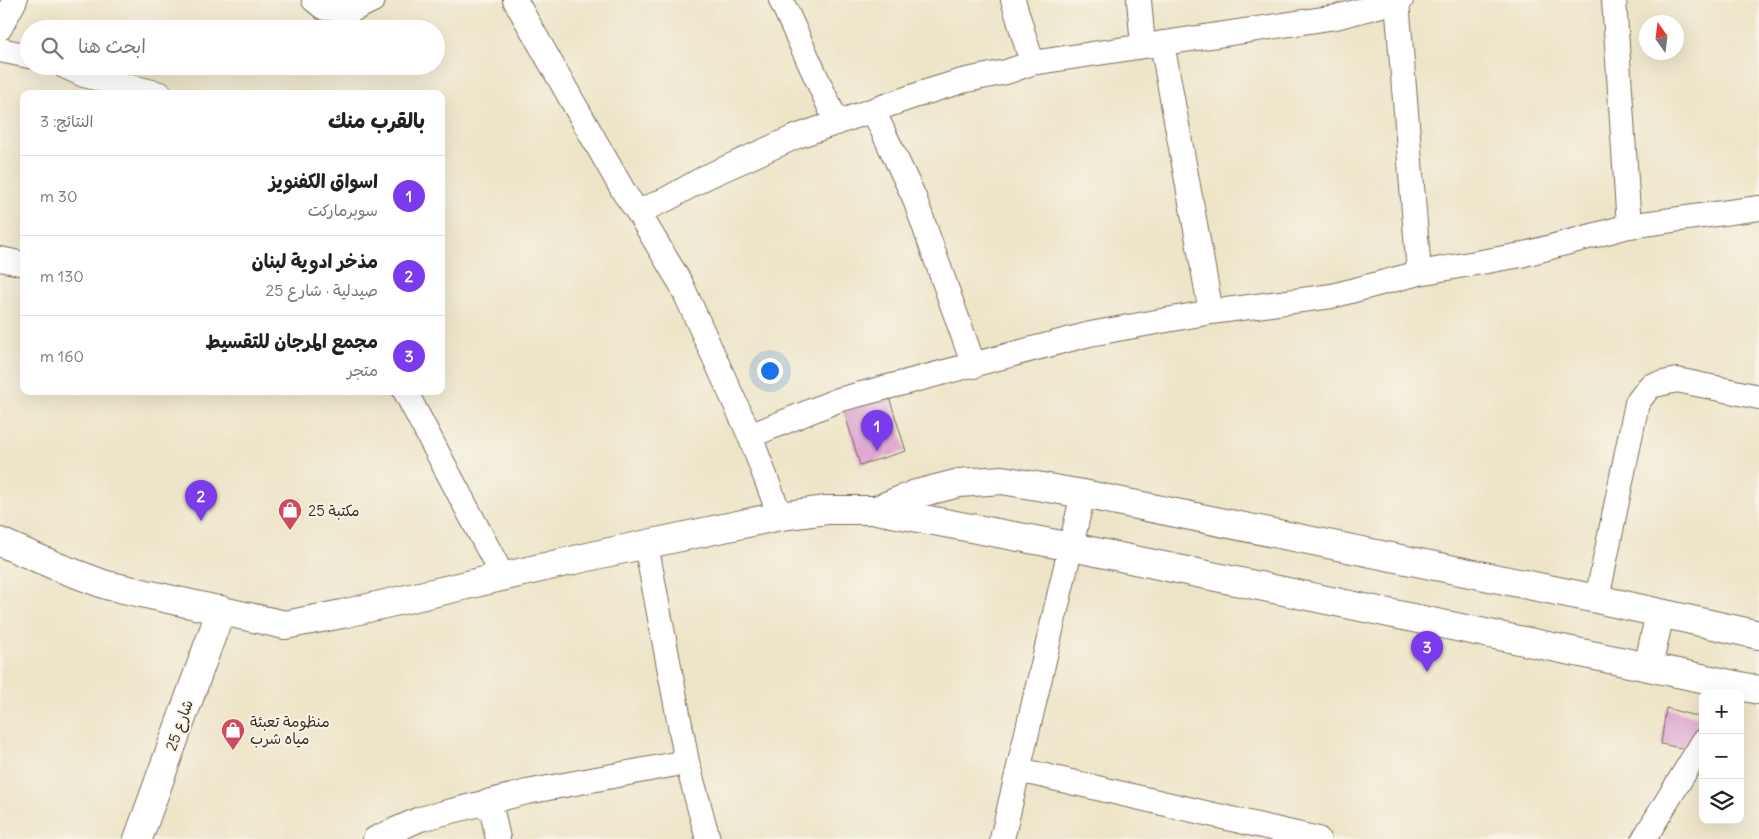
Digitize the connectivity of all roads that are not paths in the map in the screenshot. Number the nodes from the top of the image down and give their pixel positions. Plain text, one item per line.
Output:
1 (15, 0) edge
2 (314, 0) edge
3 (373, 0) edge
4 (515, 0) edge
5 (781, 0) edge
6 (1013, 0) edge
7 (1139, 0) edge
8 (1399, 0) edge
9 (1614, 0) edge
10 (1336, 9) edge
11 (0, 28) edge
12 (1152, 45) junction
13 (0, 50) edge
14 (20, 54) edge
15 (1032, 63) junction
16 (84, 75) edge
17 (144, 90) edge
18 (873, 110) junction
19 (837, 123) junction
20 (1759, 208) edge
21 (638, 212) junction
22 (1629, 226) junction
23 (0, 259) edge
24 (20, 263) edge
25 (1419, 274) junction
26 (1211, 312) junction
27 (974, 366) junction
28 (407, 395) edge
29 (1759, 397) edge
30 (750, 436) junction
31 (1084, 494) junction
32 (876, 510) junction
33 (780, 516) junction
34 (0, 542) edge
35 (646, 544) junction
36 (1072, 548) junction
37 (503, 577) junction
38 (1597, 599) junction
39 (221, 610) junction
40 (1660, 613) junction
41 (1759, 635) edge
42 (1648, 667) junction
43 (1743, 689) edge
44 (1699, 749) edge
45 (687, 762) junction
46 (1019, 770) junction
47 (490, 801) junction
48 (138, 839) edge
49 (375, 839) edge
50 (498, 839) edge
51 (708, 839) edge
52 (1002, 839) edge
53 (1318, 839) edge
54 (1644, 839) edge

1 - 11 street
2 - 3 street
4 - 21 street
5 - 19 street
6 - 15 street
7 - 12 street
8 - 10 street
8 - 25 street
9 - 22 street
10 - 12 street
12 - 15 street
12 - 26 street
13 - 14 street
15 - 18 street
16 - 17 street
18 - 19 street
18 - 27 street
19 - 21 street
20 - 22 street
21 - 30 street
22 - 25 street
23 - 24 street
25 - 26 street
26 - 27 street
27 - 30 street
28 - 37 street
29 - 38 street
30 - 33 street
31 - 32 street
31 - 36 street
31 - 38 street
32 - 33 street
32 - 36 street
33 - 35 street
34 - 39 street
35 - 37 street
35 - 45 street
36 - 42 street
36 - 46 street
37 - 39 street
38 - 40 street
39 - 48 street, شارع 25
40 - 41 street
40 - 42 street
42 - 43 street
44 - 54 street
45 - 47 street
45 - 51 street
46 - 52 street
46 - 53 street
47 - 49 street
47 - 50 street

